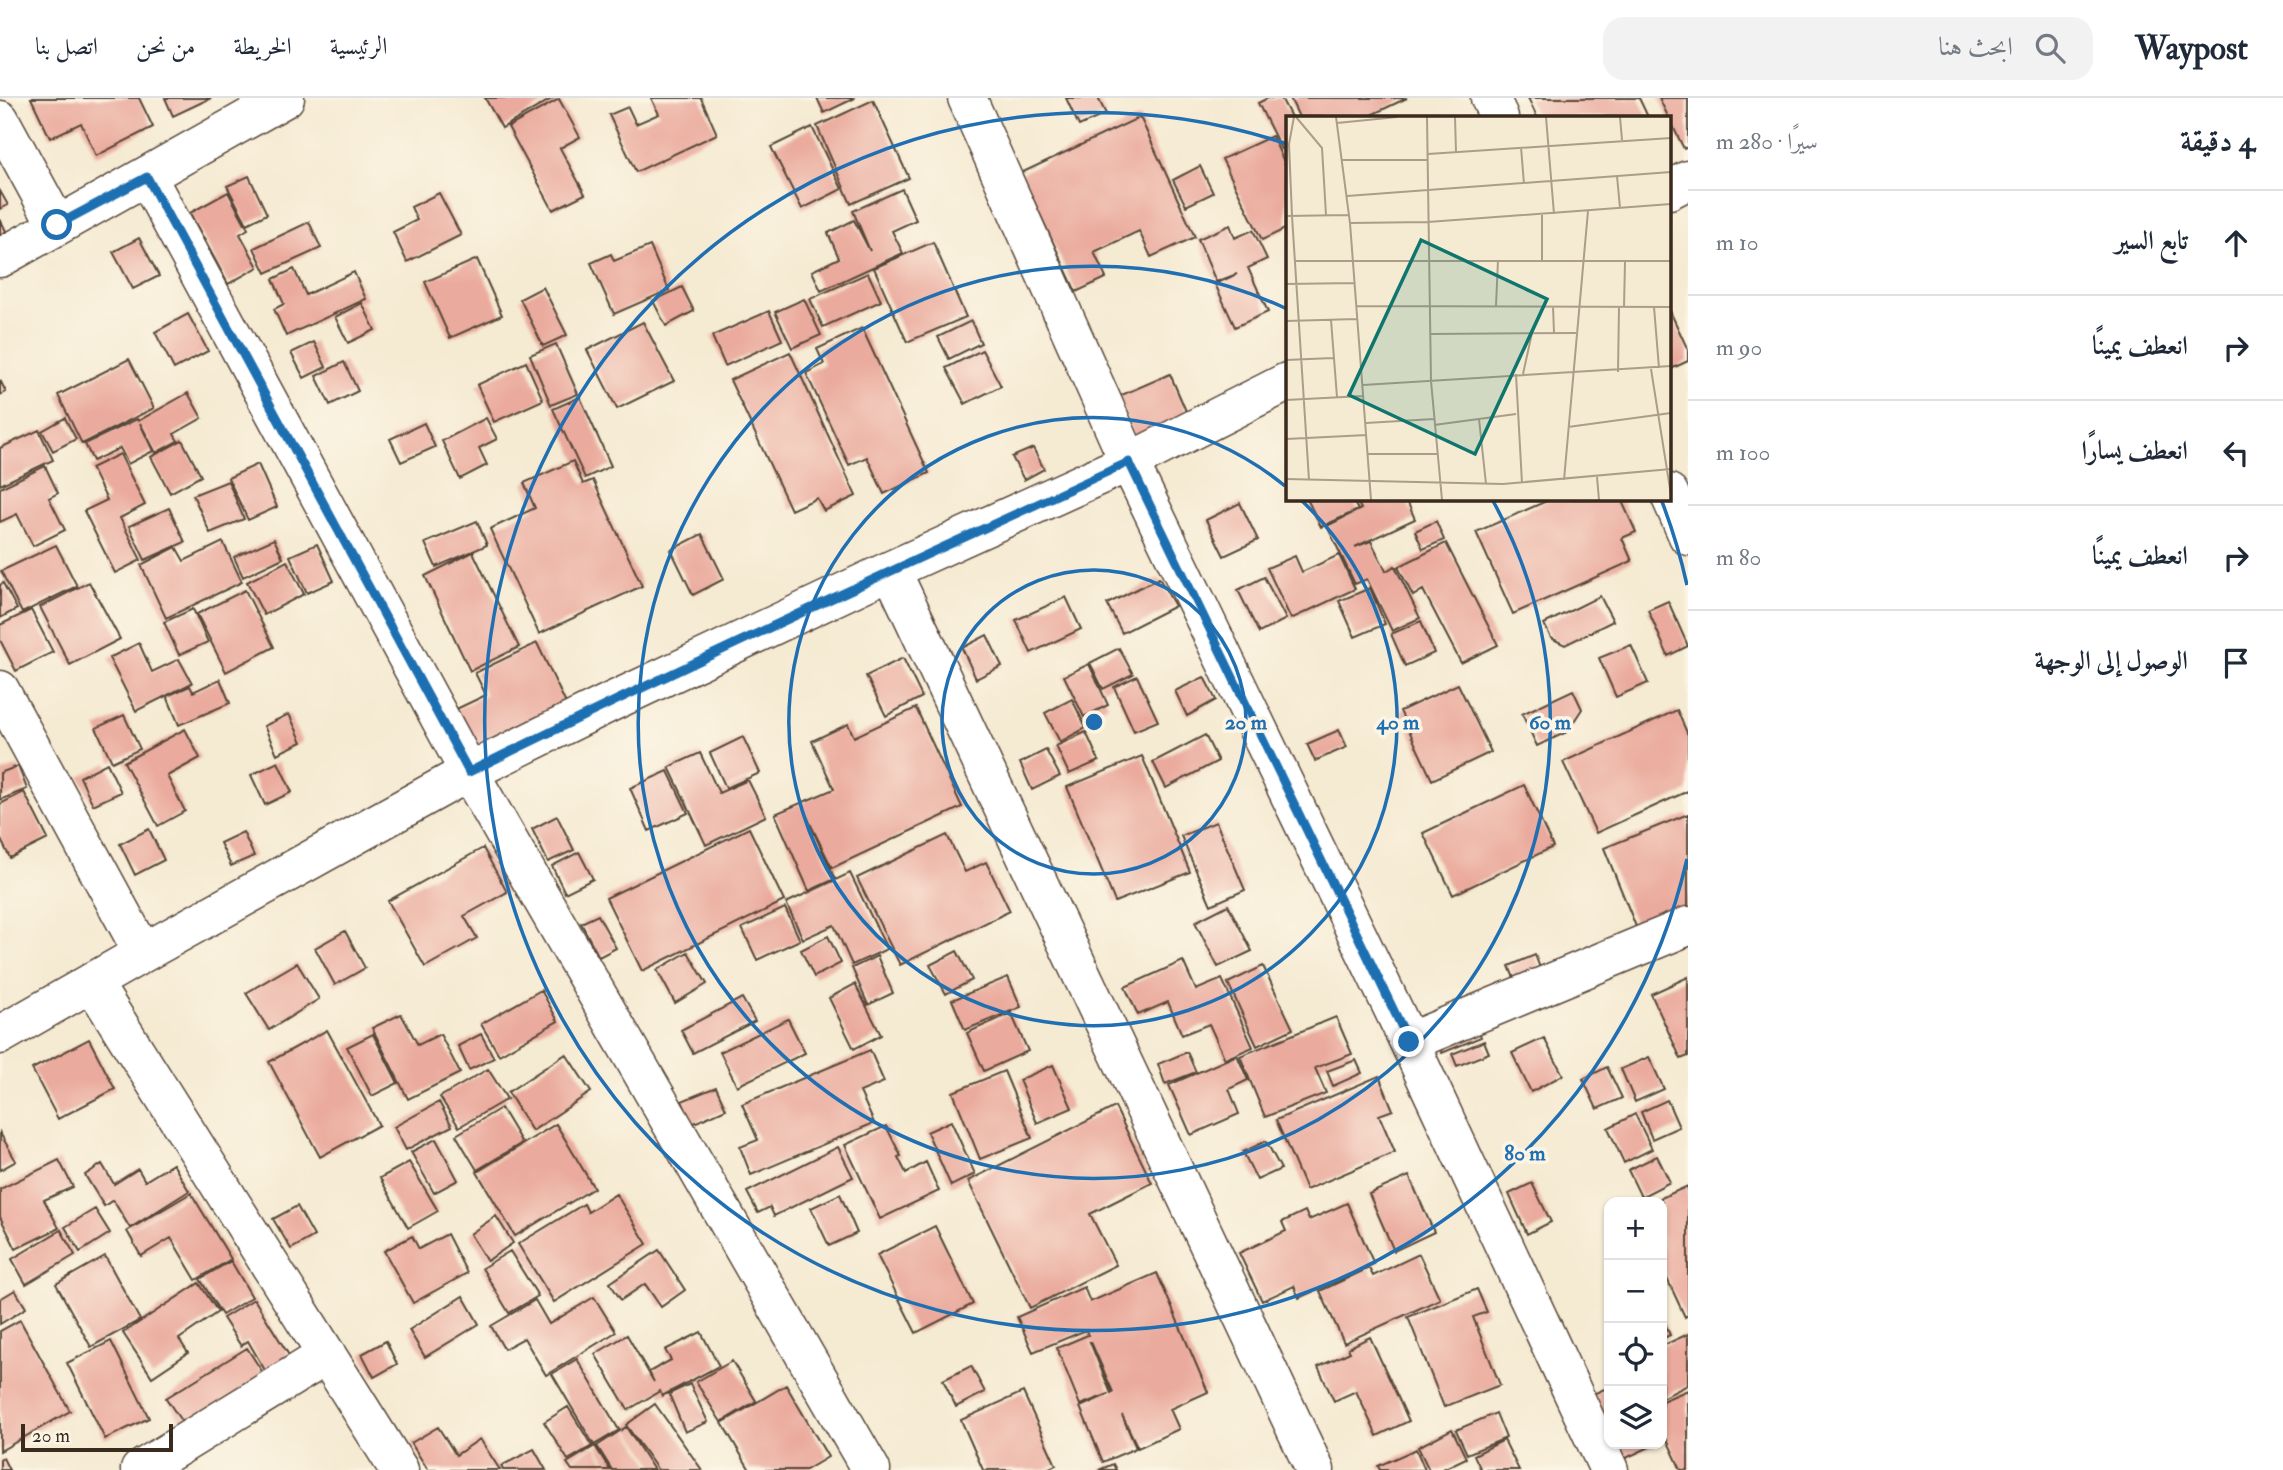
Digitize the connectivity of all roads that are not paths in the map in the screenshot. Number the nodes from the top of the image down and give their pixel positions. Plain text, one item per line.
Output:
1 (285, 98) edge
2 (967, 98) edge
3 (1490, 98) edge
4 (1499, 116) edge
5 (0, 120) edge
6 (147, 177) junction
7 (1688, 180) edge
8 (1671, 189) edge
9 (57, 225) junction
10 (0, 258) edge
11 (1286, 383) edge
12 (1129, 462) junction
13 (1671, 498) edge
14 (1688, 536) edge
15 (891, 570) junction
16 (0, 690) edge
17 (469, 772) junction
18 (1688, 926) edge
19 (143, 953) junction
20 (92, 982) junction
21 (0, 1035) edge
22 (1409, 1042) junction
23 (327, 1355) junction
24 (140, 1470) edge
25 (399, 1470) edge
26 (871, 1470) edge
27 (1315, 1470) edge
28 (1609, 1470) edge

1 - 6 street
2 - 12 street
3 - 4 street
5 - 9 street
6 - 9 street
6 - 17 street
7 - 8 street
9 - 10 street
11 - 12 street
12 - 15 street
12 - 22 street
13 - 14 street
15 - 17 street
15 - 27 street
16 - 19 street
17 - 19 street
17 - 26 street
18 - 22 street
19 - 20 street
20 - 21 street
20 - 23 street
22 - 28 street
23 - 24 street
23 - 25 street

